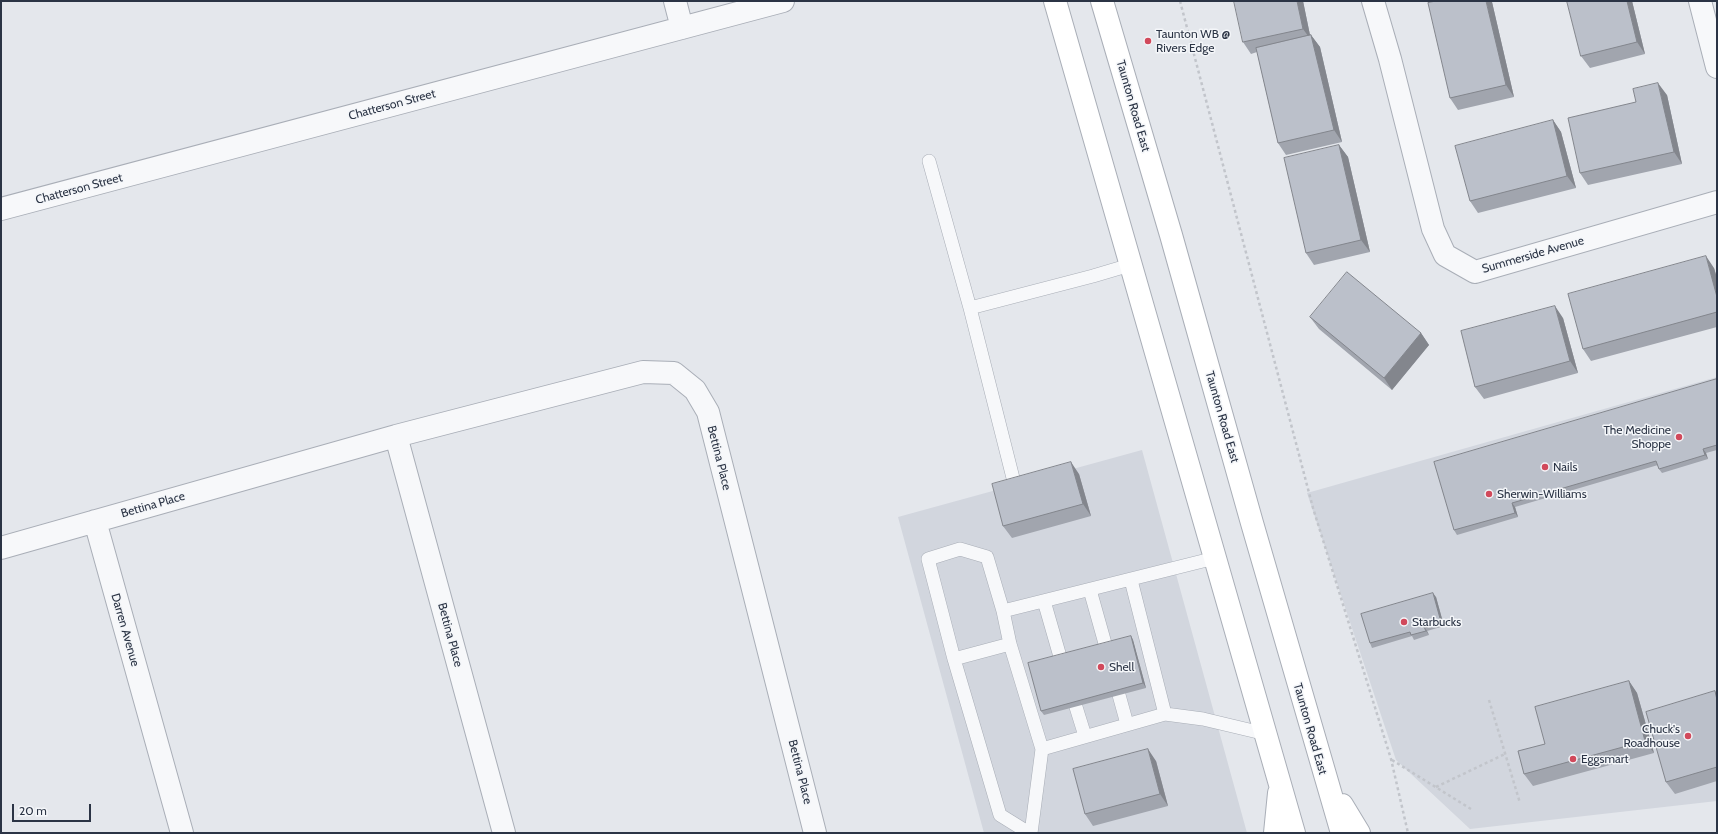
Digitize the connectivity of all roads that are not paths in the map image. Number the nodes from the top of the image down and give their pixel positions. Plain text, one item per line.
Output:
1 (674, 1) edge
2 (783, 1) edge
3 (1055, 1) edge
4 (1102, 1) edge
5 (1373, 1) edge
6 (1700, 1) edge
7 (682, 28) junction
8 (1717, 67) edge
9 (929, 161) dead end
10 (1717, 202) edge
11 (1, 210) edge
12 (1130, 265) junction
13 (970, 308) junction
14 (396, 436) junction
15 (1012, 478) edge
16 (95, 521) junction
17 (1, 548) edge
18 (1215, 558) junction
19 (1131, 580) junction
20 (1090, 590) junction
21 (1044, 601) junction
22 (1003, 611) junction
23 (1010, 644) junction
24 (1106, 648) edge
25 (954, 659) junction
26 (1061, 660) edge
27 (1119, 695) edge
28 (1076, 707) edge
29 (1165, 714) junction
30 (1128, 724) junction
31 (1266, 734) junction
32 (1085, 736) junction
33 (1042, 750) junction
34 (1323, 773) junction
35 (1280, 782) junction
36 (182, 833) edge
37 (504, 833) edge
38 (815, 833) edge
39 (1030, 833) edge
40 (1275, 833) edge
41 (1294, 833) edge
42 (1342, 833) edge
43 (1359, 833) edge

1 - 7 street
2 - 7 street, Chatterson Street
3 - 12 main road
4 - 34 main road, Taunton Road East
5 - 10 street, Summerside Avenue
6 - 8 street
7 - 11 street, Chatterson Street
9 - 13 lane
12 - 13 lane
12 - 18 main road
13 - 15 lane
14 - 16 street, Bettina Place
14 - 37 street, Bettina Place
14 - 38 street, Bettina Place
16 - 17 street
16 - 36 street, Darren Avenue
18 - 19 lane
18 - 31 main road
19 - 20 lane
19 - 29 lane
20 - 21 lane
20 - 24 lane
21 - 22 lane
21 - 26 lane
22 - 23 lane
22 - 25 lane
23 - 25 lane
23 - 33 lane
25 - 39 lane
27 - 30 lane
28 - 32 lane
29 - 30 lane
29 - 31 lane
30 - 32 lane
31 - 35 main road
32 - 33 lane
33 - 39 lane
34 - 42 main road, Taunton Road East
34 - 43 main road
35 - 40 main road
35 - 41 main road

